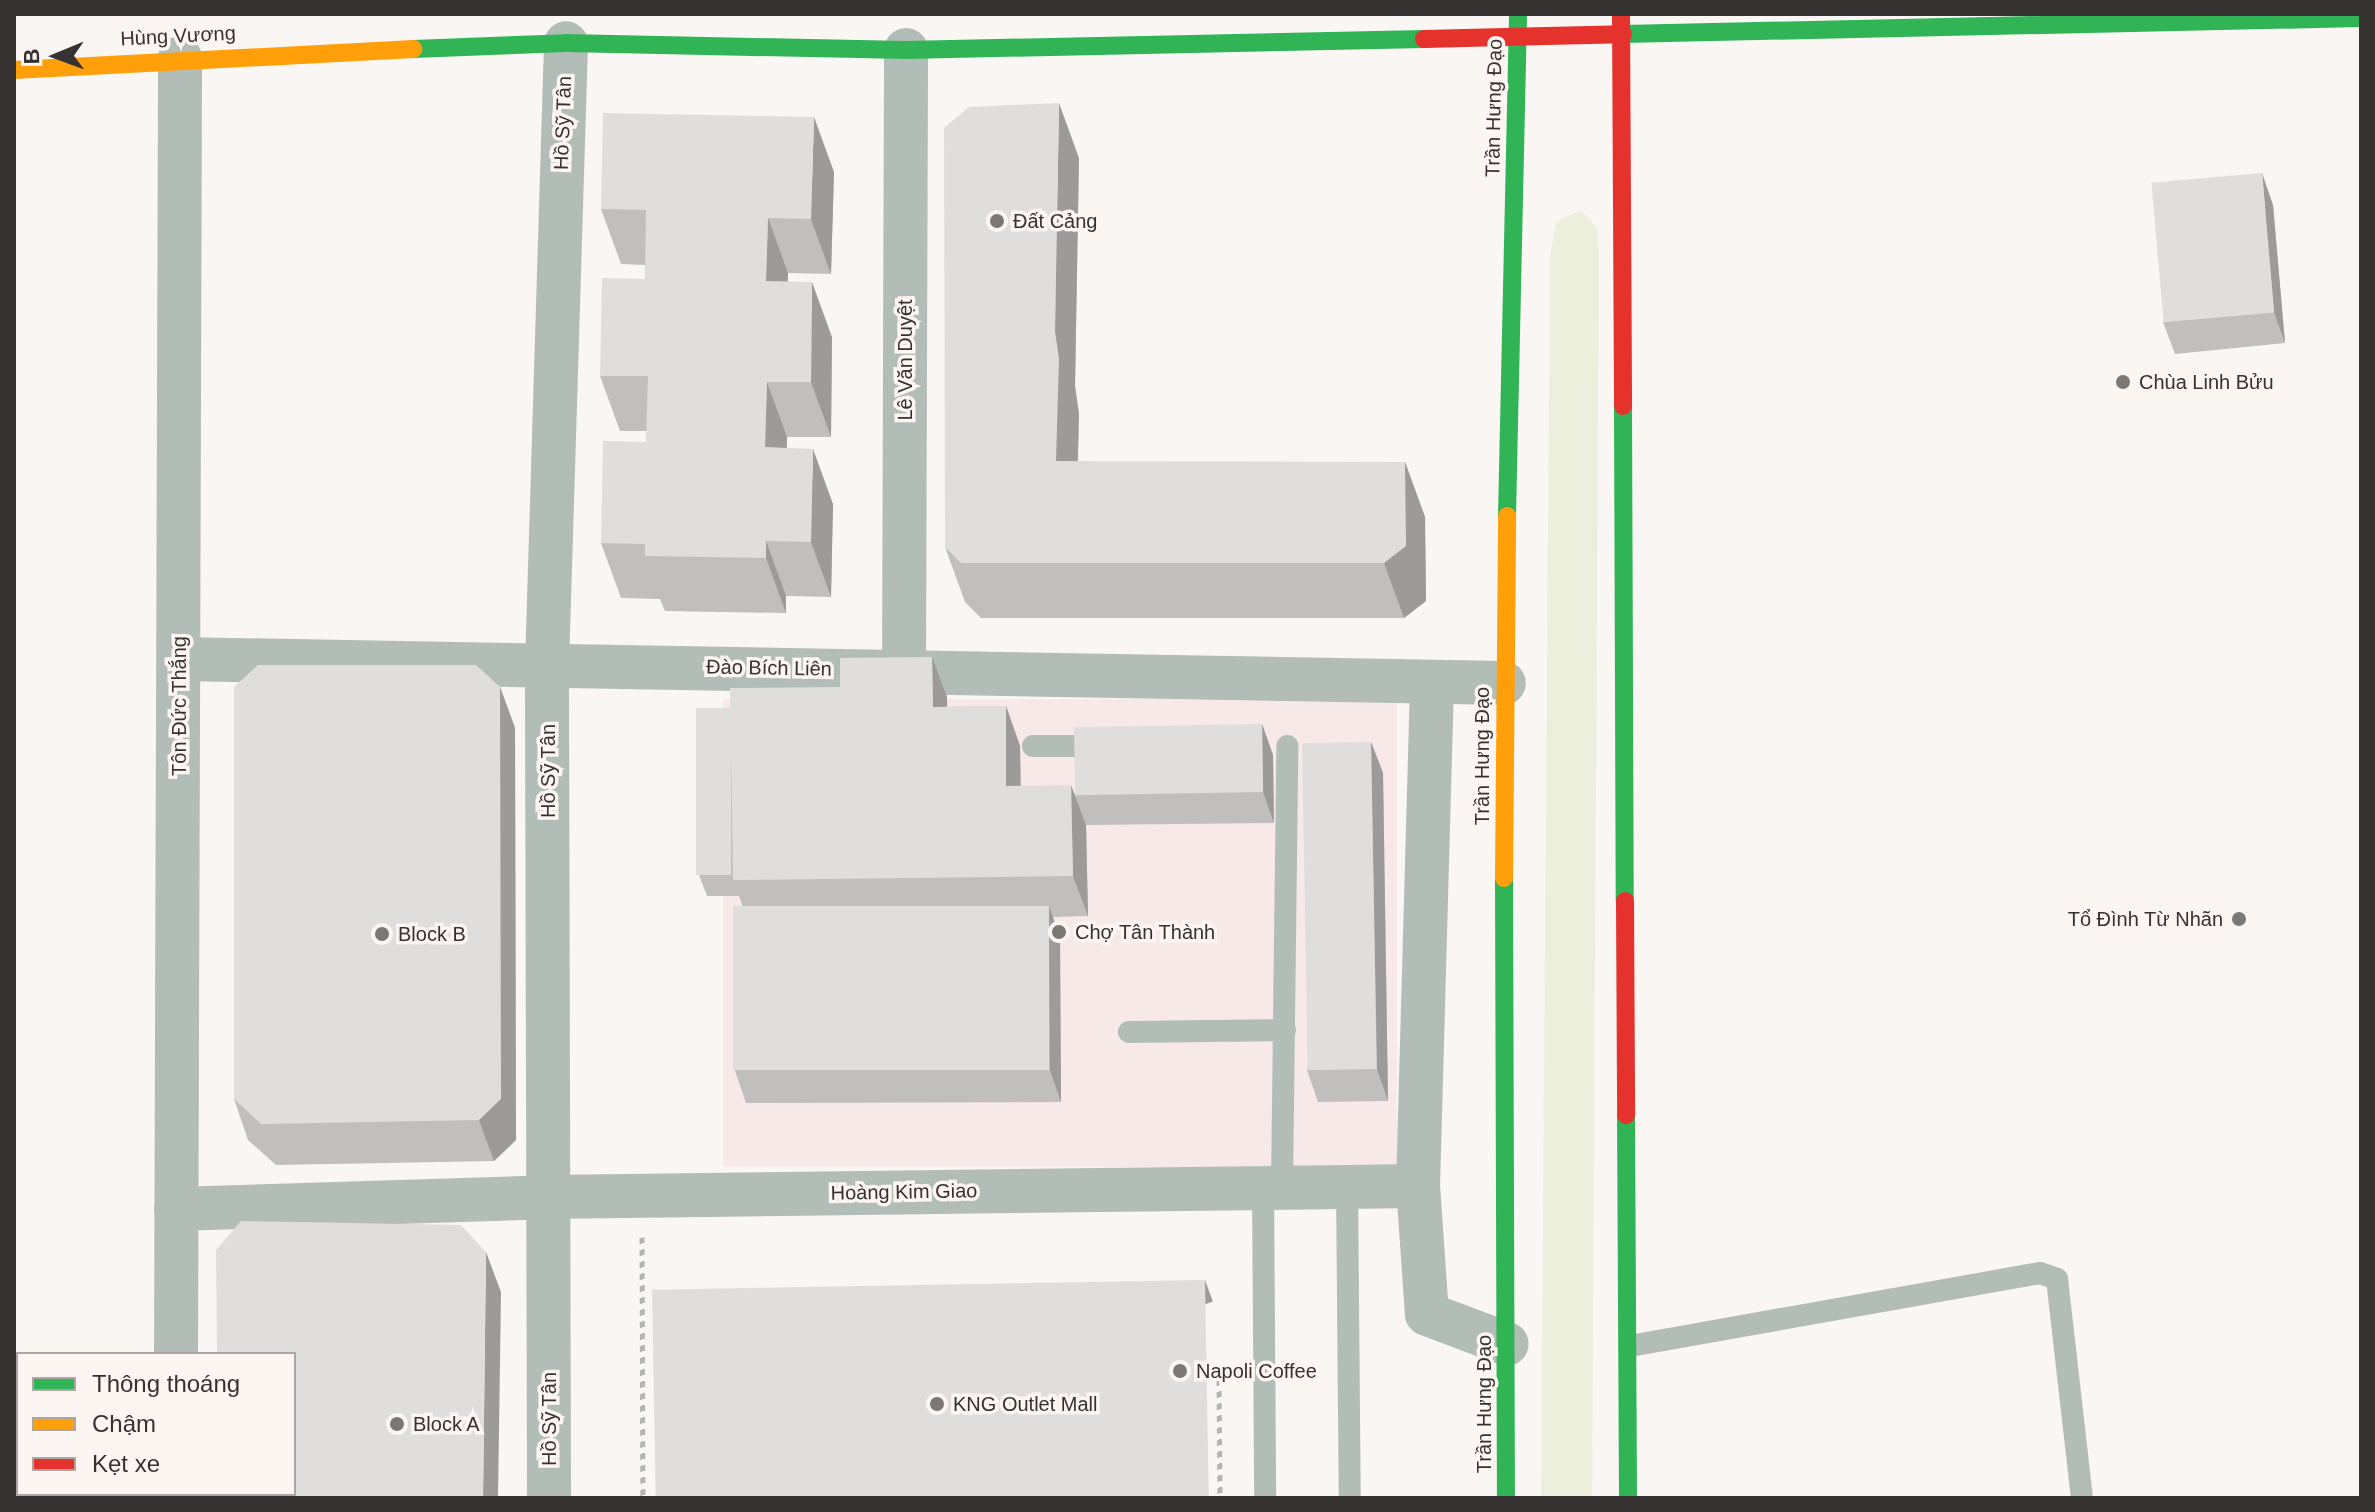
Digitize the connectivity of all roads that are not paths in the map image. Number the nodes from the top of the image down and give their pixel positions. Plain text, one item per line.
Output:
1 (1518, 14) edge
2 (1621, 14) edge
3 (2361, 18) edge
4 (1620, 38) junction
5 (1518, 39) junction
6 (566, 43) junction
7 (906, 50) junction
8 (180, 58) junction
9 (14, 70) edge
10 (179, 659) junction
11 (547, 666) junction
12 (904, 669) junction
13 (1432, 683) junction
14 (1504, 683) junction
15 (1033, 746) dead end
16 (1128, 746) edge
17 (1256, 746) edge
18 (1287, 746) junction
19 (1318, 746) edge
20 (1285, 1030) junction
21 (1129, 1032) dead end
22 (1347, 1184) junction
23 (1272, 1186) junction
24 (1418, 1186) junction
25 (548, 1197) junction
26 (176, 1209) junction
27 (1507, 1344) junction
28 (1630, 1346) junction
29 (176, 1352) edge
30 (549, 1498) edge
31 (1265, 1498) edge
32 (1350, 1498) edge
33 (1506, 1498) edge
34 (1628, 1498) edge
35 (2082, 1498) edge

1 - 5 street, Trần Hưng Đạo
2 - 4 street
3 - 4 street, Hùng Vương
4 - 5 street, Hùng Vương
4 - 28 street
5 - 7 street, Hùng Vương
5 - 14 street, Trần Hưng Đạo
6 - 7 street, Hùng Vương
6 - 8 street, Hùng Vương
6 - 11 street, Hồ Sỹ Tân
7 - 12 street, Lê Văn Duyệt
8 - 9 street, Hùng Vương
8 - 10 street, Tôn Đức Thắng
10 - 11 street, Đào Bích Liên
10 - 26 street, Tôn Đức Thắng
11 - 12 street, Đào Bích Liên
11 - 25 street, Hồ Sỹ Tân
12 - 13 street, Đào Bích Liên
13 - 14 street, Đào Bích Liên
13 - 24 street
14 - 27 street, Trần Hưng Đạo
15 - 16 lane
17 - 18 lane
18 - 19 lane
18 - 20 lane
20 - 21 lane
20 - 23 lane
22 - 23 street, Hoàng Kim Giao
22 - 24 street, Hoàng Kim Giao
22 - 32 lane
23 - 25 street, Hoàng Kim Giao
23 - 31 lane
24 - 27 street
25 - 26 street, Hoàng Kim Giao
25 - 30 street, Hồ Sỹ Tân
26 - 29 street, Tôn Đức Thắng
27 - 33 street, Trần Hưng Đạo
28 - 34 street
28 - 35 lane

